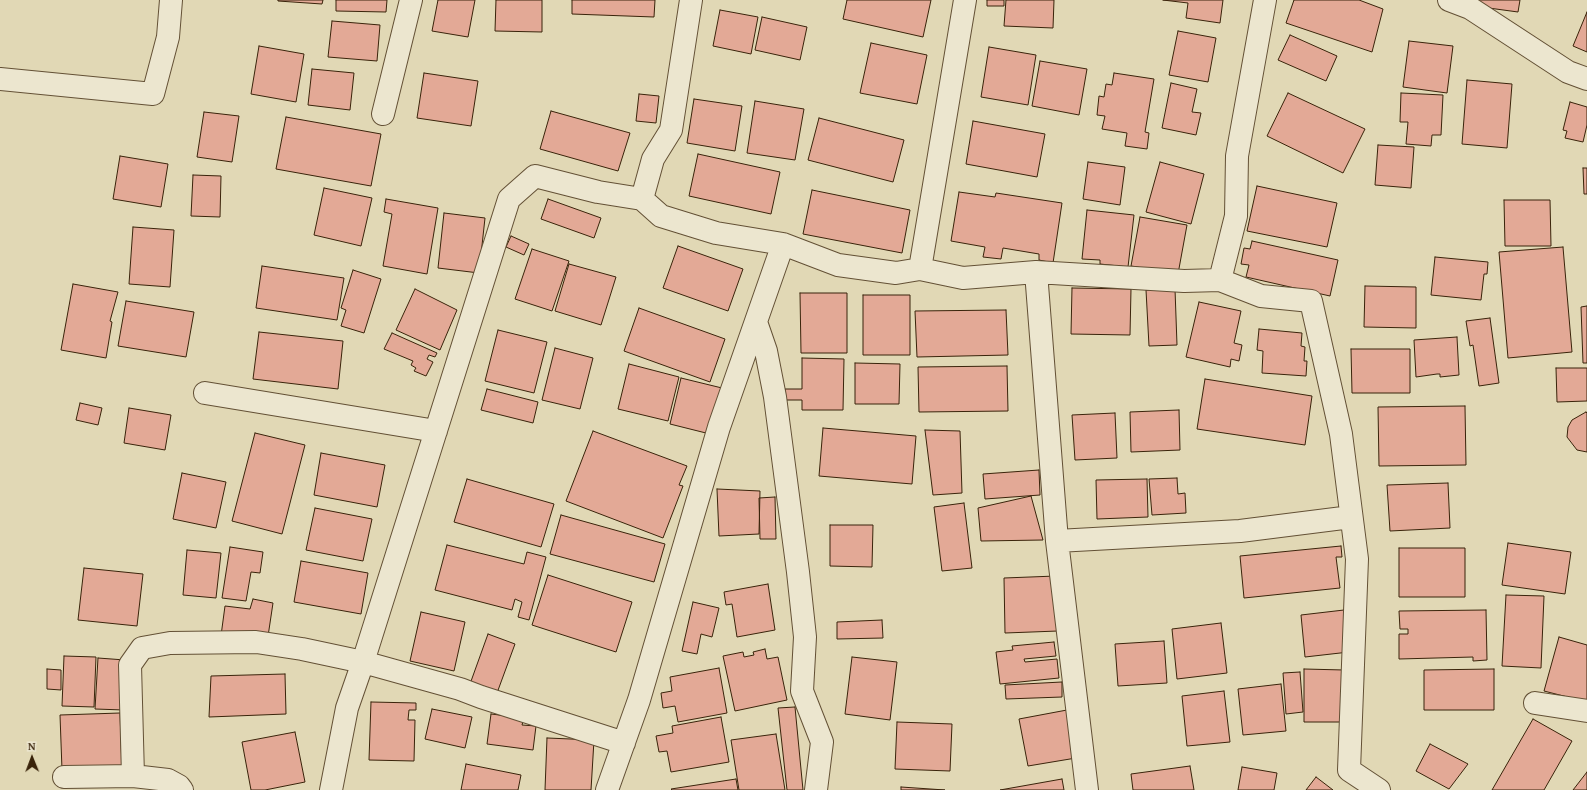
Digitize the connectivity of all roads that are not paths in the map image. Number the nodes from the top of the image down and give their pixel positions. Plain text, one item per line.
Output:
1 (171, 0) edge
2 (411, 0) edge
3 (691, 0) edge
4 (965, 0) edge
5 (1265, 0) edge
6 (1449, 0) edge
7 (0, 79) edge
8 (1587, 79) edge
9 (383, 114) dead end
10 (642, 199) junction
11 (783, 244) junction
12 (920, 269) junction
13 (1036, 272) junction
14 (1220, 280) junction
15 (756, 322) junction
16 (205, 393) dead end
17 (436, 431) junction
18 (1352, 517) junction
19 (1057, 541) junction
20 (363, 662) junction
21 (1535, 703) dead end
22 (1587, 710) edge
23 (624, 742) junction
24 (133, 776) junction
25 (64, 777) dead end
26 (182, 790) edge
27 (331, 790) edge
28 (607, 790) edge
29 (816, 790) edge
30 (1087, 790) edge
31 (1379, 790) edge

1 - 7 street
2 - 9 street
3 - 10 street
4 - 12 street
5 - 14 street
6 - 8 street
10 - 11 street
10 - 17 street
11 - 12 street
11 - 15 street
12 - 13 street
13 - 14 street
13 - 19 street
14 - 18 street
15 - 23 street
15 - 29 street
16 - 17 street
17 - 20 street
18 - 19 street
18 - 31 street
19 - 30 street
20 - 23 street
20 - 24 street
20 - 27 street
21 - 22 street
23 - 28 street
24 - 25 street
24 - 26 street

